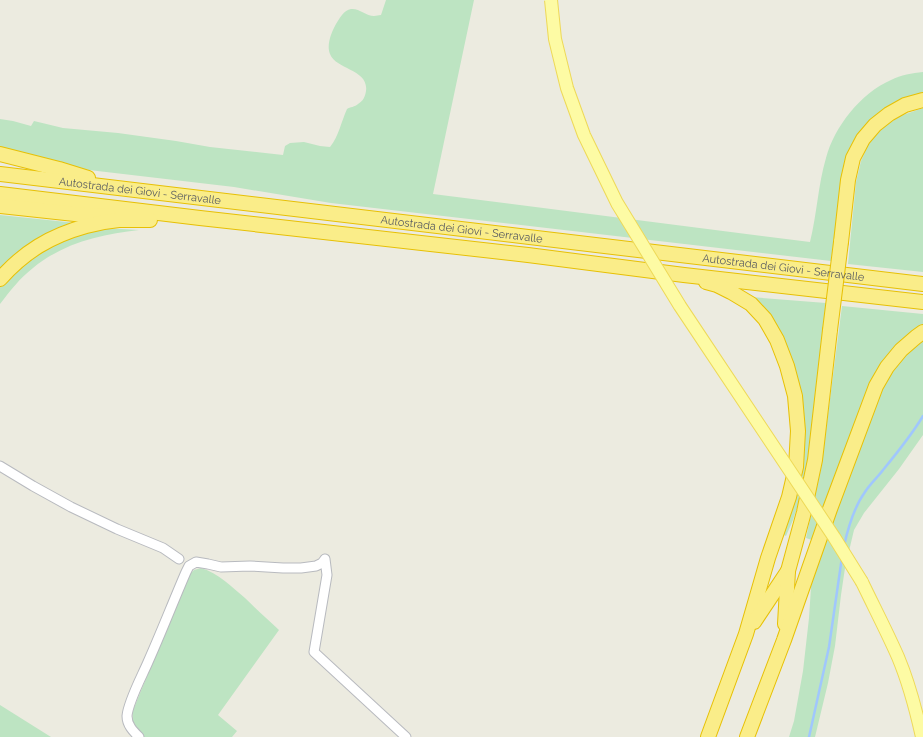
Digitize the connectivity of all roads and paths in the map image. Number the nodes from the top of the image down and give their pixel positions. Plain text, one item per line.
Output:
1 (551, 0) edge
2 (923, 100) edge
3 (0, 154) edge
4 (0, 174) edge
5 (117, 188) junction
6 (0, 194) edge
7 (0, 206) edge
8 (200, 218) junction
9 (145, 220) junction
10 (801, 270) junction
11 (684, 274) junction
12 (923, 275) edge
13 (0, 279) edge
14 (923, 284) edge
15 (923, 302) edge
16 (923, 332) edge
17 (0, 466) edge
18 (179, 559) dead end
19 (788, 571) junction
20 (746, 634) junction
21 (784, 640) junction
22 (922, 736) edge
23 (139, 737) edge
24 (406, 737) edge
25 (708, 737) edge
26 (747, 737) edge

1 - 22 main road, bridge
2 - 19 highway, bridge
3 - 5 highway
4 - 5 highway, Autostrada dei Giovi - Serravalle
5 - 10 highway, Autostrada dei Giovi - Serravalle
6 - 8 highway, Autostrada dei Giovi - Serravalle
7 - 9 highway
8 - 9 highway
8 - 11 highway, Autostrada dei Giovi - Serravalle
9 - 13 highway
10 - 12 highway
10 - 14 highway, Autostrada dei Giovi - Serravalle
11 - 15 highway, Autostrada dei Giovi - Serravalle
11 - 20 highway
16 - 21 highway
17 - 18 lane
19 - 20 highway
19 - 21 highway
20 - 25 highway
21 - 26 highway
23 - 24 lane

